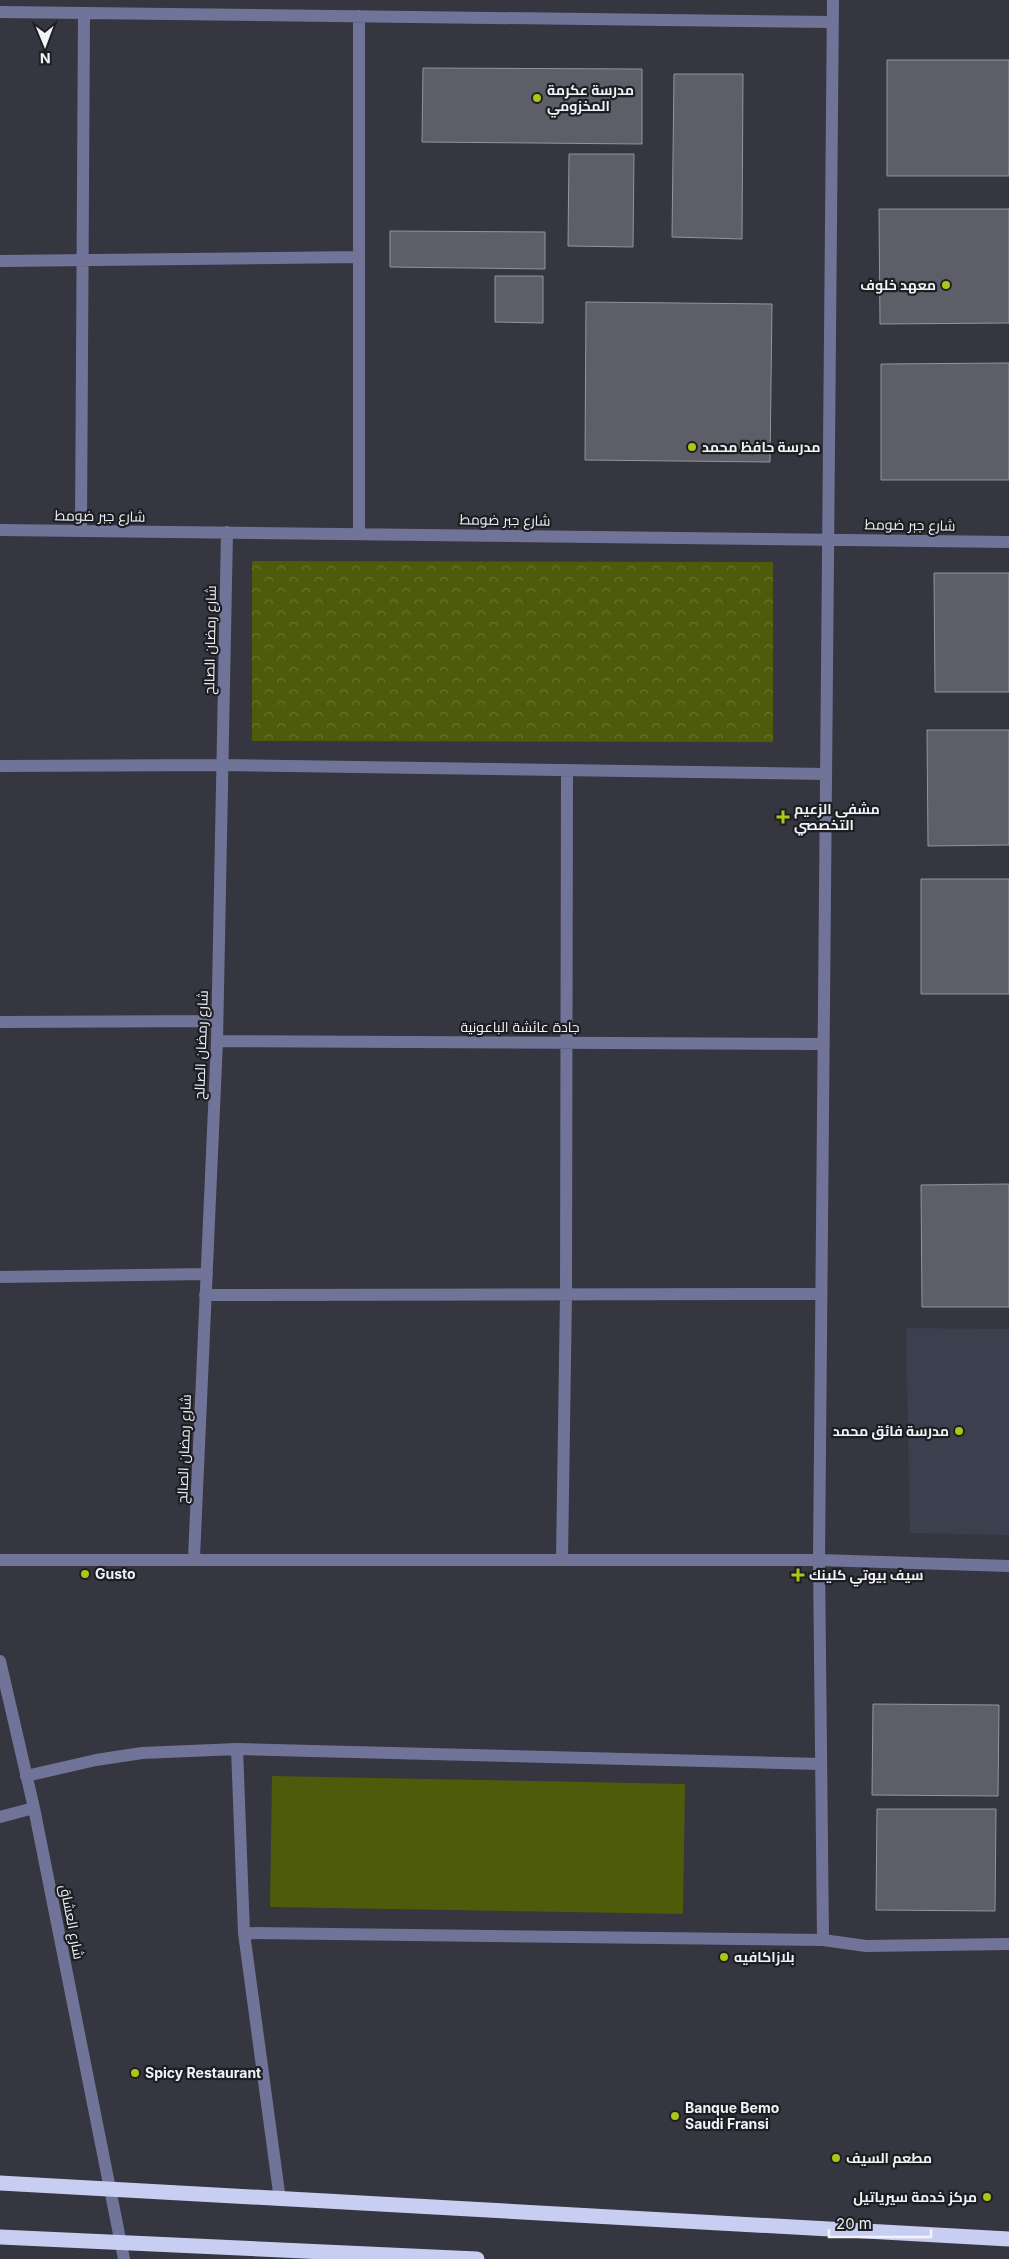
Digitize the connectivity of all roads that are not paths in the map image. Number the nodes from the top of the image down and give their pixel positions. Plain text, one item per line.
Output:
1 (833, 0) edge
2 (0, 12) edge
3 (84, 13) junction
4 (359, 16) junction
5 (832, 22) junction
6 (359, 256) junction
7 (83, 260) junction
8 (0, 261) edge
9 (0, 530) edge
10 (81, 530) junction
11 (227, 532) junction
12 (359, 533) junction
13 (828, 538) junction
14 (1009, 542) edge
15 (222, 765) junction
16 (0, 766) edge
17 (567, 770) junction
18 (825, 774) junction
19 (217, 1021) junction
20 (0, 1022) edge
21 (216, 1041) junction
22 (566, 1043) junction
23 (823, 1044) junction
24 (206, 1274) junction
25 (0, 1277) edge
26 (566, 1294) junction
27 (821, 1294) junction
28 (206, 1295) junction
29 (194, 1558) junction
30 (562, 1559) junction
31 (0, 1560) edge
32 (819, 1560) junction
33 (1009, 1566) edge
34 (0, 1661) edge
35 (237, 1749) junction
36 (821, 1764) junction
37 (26, 1776) junction
38 (34, 1808) junction
39 (0, 1817) edge
40 (244, 1933) junction
41 (823, 1940) junction
42 (1009, 1944) edge
43 (0, 2183) edge
44 (110, 2190) junction
45 (280, 2200) junction
46 (0, 2237) edge
47 (1009, 2239) edge
48 (121, 2244) junction
49 (124, 2259) edge
50 (477, 2259) edge

1 - 5 street
2 - 3 street
3 - 4 street
3 - 7 street
4 - 5 street
4 - 6 street
5 - 13 street
6 - 7 street
6 - 12 street
7 - 8 street
7 - 10 street
9 - 10 street, شارع جبر ضومط
10 - 11 street, شارع جبر ضومط
11 - 12 street, شارع جبر ضومط
11 - 15 street, شارع رمضان الصالح
12 - 13 street, شارع جبر ضومط
13 - 14 street, شارع جبر ضومط
13 - 18 street
15 - 16 street
15 - 17 street
15 - 19 street, شارع رمضان الصالح
17 - 18 street
17 - 22 street
18 - 23 street
19 - 20 street
19 - 21 street, شارع رمضان الصالح
21 - 22 street, جادة عائشة الباعونية
21 - 24 street, شارع رمضان الصالح
22 - 23 street, جادة عائشة الباعونية
22 - 26 street
23 - 27 street
24 - 25 street
24 - 28 street, شارع رمضان الصالح
26 - 27 street
26 - 28 street
26 - 30 street
27 - 32 street
28 - 29 street, شارع رمضان الصالح
29 - 30 street
29 - 31 street
30 - 32 street
32 - 33 street
32 - 36 street
34 - 37 street, شارع العشاق
35 - 36 street
35 - 37 street
35 - 40 street
36 - 41 street
37 - 38 street, شارع العشاق
38 - 39 street
38 - 44 street, شارع العشاق
40 - 41 street
40 - 45 street
41 - 42 street
43 - 44 highway
44 - 45 highway
44 - 48 street, شارع العشاق
45 - 47 highway
46 - 48 highway
48 - 49 street, شارع العشاق
48 - 50 highway

